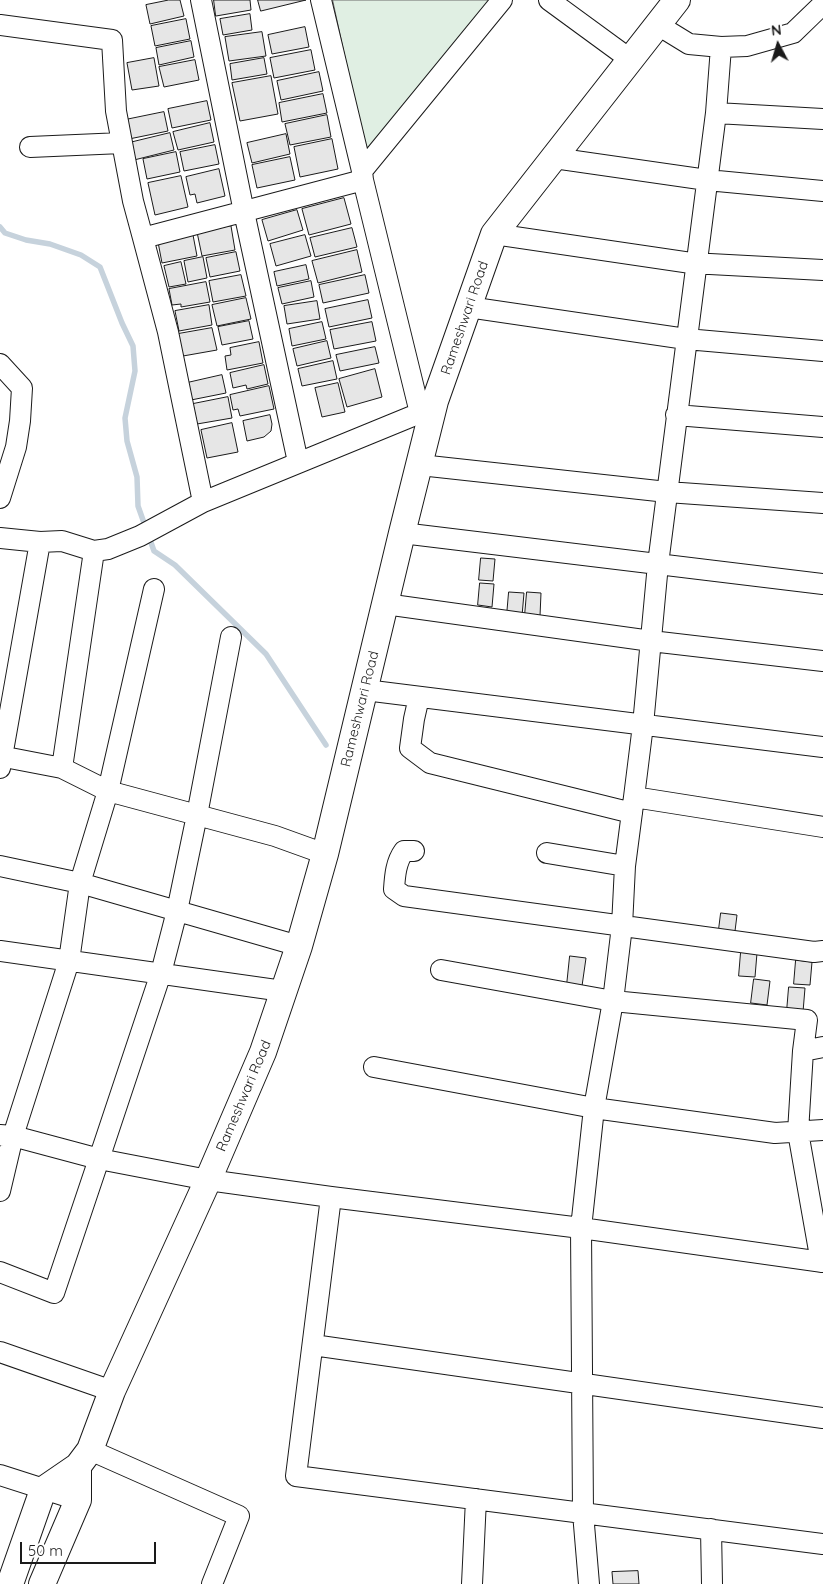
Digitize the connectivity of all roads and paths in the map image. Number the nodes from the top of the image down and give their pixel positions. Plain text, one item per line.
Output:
1 (201, 0) edge
2 (321, 0) edge
3 (502, 0) edge
4 (549, 0) edge
5 (678, 0) edge
6 (823, 4) edge
7 (0, 25) edge
8 (658, 25) junction
9 (721, 47) junction
10 (631, 60) junction
11 (716, 113) junction
12 (823, 119) edge
13 (122, 143) junction
14 (30, 147) dead end
15 (554, 158) junction
16 (363, 175) junction
17 (707, 180) junction
18 (823, 191) edge
19 (244, 212) junction
20 (494, 234) junction
21 (143, 238) junction
22 (697, 263) junction
23 (823, 270) edge
24 (468, 307) junction
25 (686, 339) junction
26 (823, 351) edge
27 (0, 364) edge
28 (676, 415) junction
29 (424, 420) junction
30 (823, 427) edge
31 (8, 447) edge
32 (298, 462) junction
33 (420, 465) junction
34 (667, 492) junction
35 (0, 498) edge
36 (203, 502) junction
37 (823, 503) edge
38 (402, 533) junction
39 (0, 538) edge
40 (40, 542) junction
41 (94, 551) junction
42 (658, 564) junction
43 (823, 584) edge
44 (154, 589) dead end
45 (385, 604) junction
46 (230, 637) dead end
47 (651, 641) junction
48 (823, 661) edge
49 (365, 690) junction
50 (419, 697) junction
51 (643, 725) junction
52 (823, 747) edge
53 (0, 760) edge
54 (62, 768) junction
55 (108, 791) junction
56 (633, 805) junction
57 (198, 815) junction
58 (823, 827) edge
59 (414, 851) dead end
60 (547, 853) dead end
61 (325, 854) junction
62 (0, 866) edge
63 (625, 866) junction
64 (80, 883) junction
65 (177, 911) junction
66 (622, 926) junction
67 (299, 946) junction
68 (0, 951) edge
69 (823, 951) edge
70 (69, 961) junction
71 (441, 970) dead end
72 (161, 973) junction
73 (283, 991) junction
74 (613, 1001) junction
75 (823, 1047) edge
76 (803, 1051) junction
77 (374, 1067) dead end
78 (594, 1108) junction
79 (823, 1130) edge
80 (798, 1132) junction
81 (7, 1136) edge
82 (99, 1159) junction
83 (208, 1180) junction
84 (0, 1191) edge
85 (331, 1197) junction
86 (818, 1213) edge
87 (581, 1228) junction
88 (822, 1262) edge
89 (0, 1272) edge
90 (313, 1345) junction
91 (0, 1352) edge
92 (582, 1384) junction
93 (112, 1391) junction
94 (823, 1418) edge
95 (84, 1458) junction
96 (0, 1475) edge
97 (43, 1490) junction
98 (476, 1499) junction
99 (78, 1500) junction
100 (583, 1513) junction
101 (711, 1529) junction
102 (823, 1544) edge
103 (10, 1584) edge
104 (42, 1584) edge
105 (212, 1584) edge
106 (472, 1584) edge
107 (589, 1584) edge
108 (712, 1584) edge

1 - 19 street
2 - 16 street
3 - 16 street
4 - 10 street
5 - 8 main road, Rameshwari Road
6 - 9 street
7 - 13 street
8 - 9 street
8 - 10 main road, Rameshwari Road
9 - 11 street
10 - 15 main road, Rameshwari Road
11 - 12 street
11 - 17 street
13 - 14 street
13 - 21 street
15 - 17 street
15 - 20 main road, Rameshwari Road
16 - 19 street
16 - 29 street
17 - 18 street
17 - 22 street
19 - 21 street
19 - 32 street
20 - 22 street
20 - 24 main road, Rameshwari Road
21 - 36 street
22 - 23 street
22 - 25 street
24 - 25 street
24 - 29 main road, Rameshwari Road
25 - 26 street
25 - 28 street
27 - 31 street
28 - 30 street
28 - 34 street
29 - 32 street
29 - 33 main road, Rameshwari Road
31 - 35 street
32 - 36 street
33 - 34 street
33 - 38 main road, Rameshwari Road
34 - 37 street
34 - 42 street
36 - 41 street
38 - 42 street
38 - 45 main road, Rameshwari Road
39 - 40 street
40 - 41 street
40 - 53 street
41 - 54 street
42 - 43 street
42 - 47 street
44 - 55 street
45 - 47 street
45 - 49 main road, Rameshwari Road
46 - 57 street
47 - 48 street
47 - 51 street
49 - 50 street
49 - 61 main road, Rameshwari Road
50 - 51 street
50 - 56 street
51 - 52 street
51 - 56 street
53 - 54 street
54 - 55 street
55 - 57 street
55 - 64 street
56 - 58 street
56 - 63 street
57 - 61 street
57 - 65 street
59 - 66 street
60 - 63 street
61 - 67 main road, Rameshwari Road
62 - 64 street
63 - 66 street
64 - 65 street
64 - 70 street
65 - 67 street
65 - 72 street
66 - 69 street
66 - 74 street
67 - 73 main road, Rameshwari Road
68 - 70 street
70 - 72 street
70 - 81 street
71 - 74 street
72 - 73 street
72 - 82 street
73 - 83 main road, Rameshwari Road
74 - 76 street
74 - 78 street
75 - 76 street
76 - 80 street
77 - 78 street
78 - 80 street
78 - 87 street
79 - 80 street
80 - 86 street
81 - 82 street
81 - 84 street
82 - 83 street
82 - 89 street
83 - 85 street
83 - 93 main road, Rameshwari Road
85 - 87 street
85 - 90 street
86 - 88 street
87 - 88 street
87 - 92 street
90 - 92 street
90 - 98 street
91 - 93 street
92 - 94 street
92 - 100 street
93 - 95 main road, Rameshwari Road
95 - 97 main road
95 - 99 main road
95 - 105 street
96 - 97 street
97 - 99 street
97 - 103 main road
98 - 100 street
98 - 106 street
99 - 104 main road
100 - 101 street
100 - 107 street
101 - 102 street
101 - 108 street

